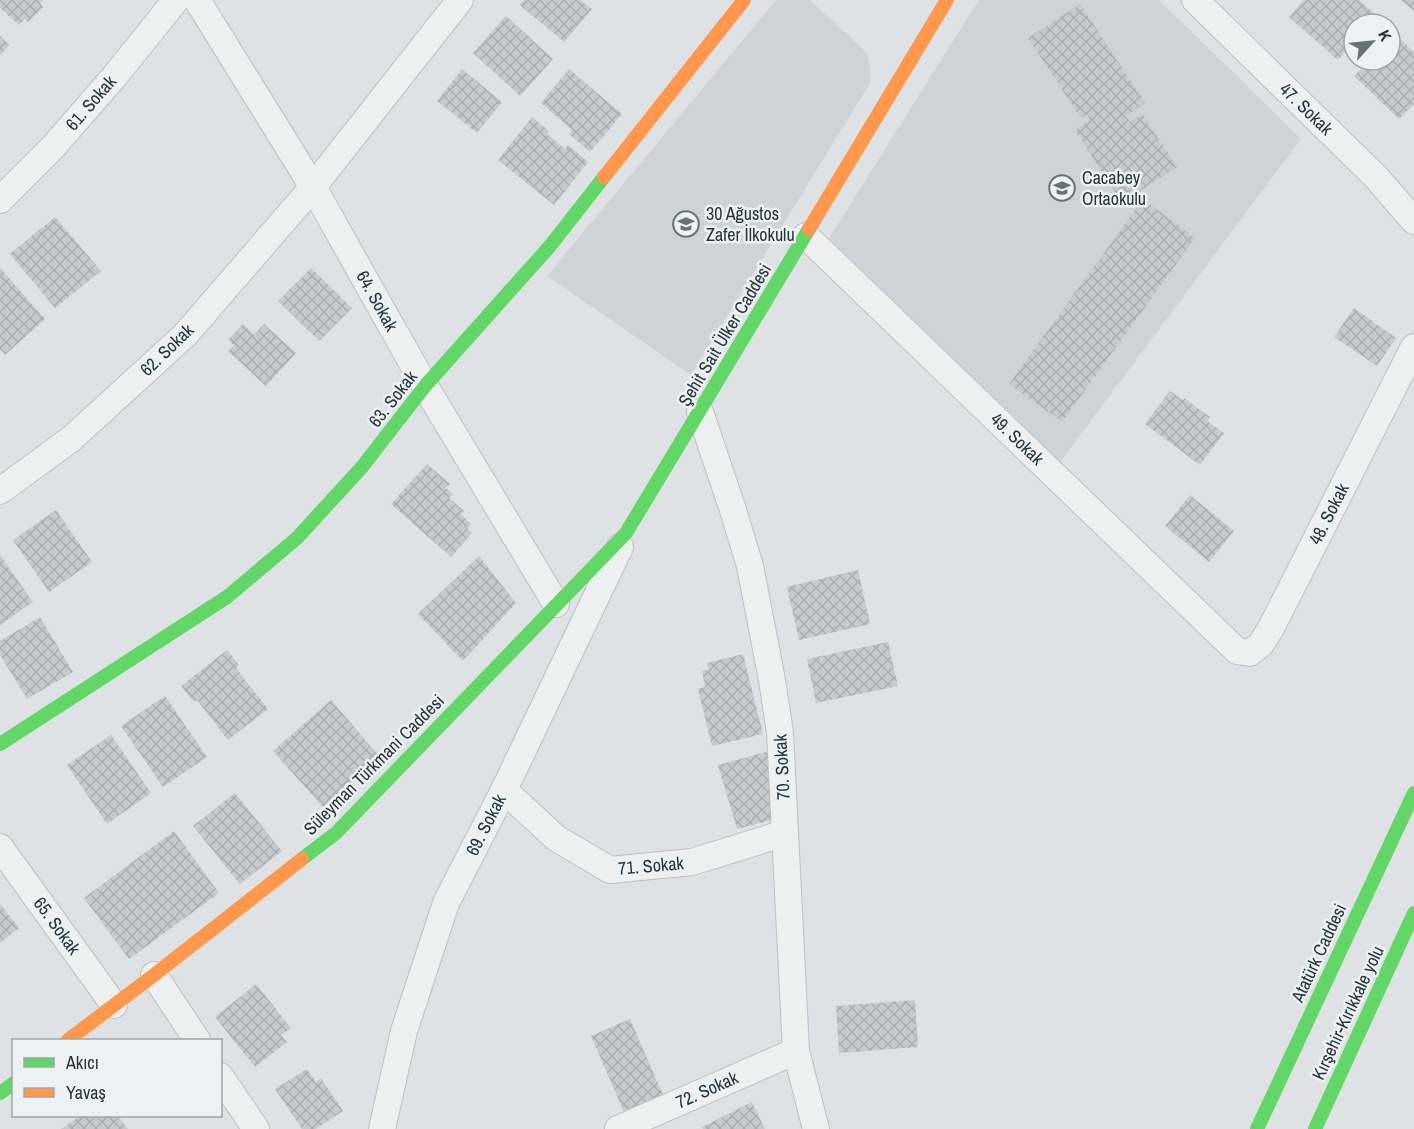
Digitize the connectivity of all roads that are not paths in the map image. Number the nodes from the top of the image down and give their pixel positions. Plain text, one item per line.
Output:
1 (176, 0) edge
2 (197, 0) edge
3 (460, 0) edge
4 (744, 0) edge
5 (947, 0) edge
6 (1195, 0) edge
7 (313, 187) junction
8 (0, 200) edge
9 (1414, 221) edge
10 (806, 236) junction
11 (1414, 347) edge
12 (425, 386) junction
13 (700, 412) junction
14 (0, 491) edge
15 (626, 534) junction
16 (556, 604) junction
17 (1228, 641) joint
18 (0, 744) edge
19 (504, 790) junction
20 (1414, 793) edge
21 (785, 833) junction
22 (0, 847) edge
23 (1414, 913) edge
24 (154, 975) junction
25 (114, 1005) junction
26 (71, 1039) edge
27 (196, 1039) edge
28 (796, 1051) junction
29 (222, 1079) edge
30 (256, 1129) edge
31 (382, 1129) edge
32 (618, 1129) edge
33 (816, 1129) edge
34 (1257, 1129) edge
35 (1315, 1129) edge

1 - 8 street, 61. Sokak
2 - 7 street, 64. Sokak
3 - 7 street, 62. Sokak
4 - 12 main road, 63. Sokak
5 - 10 main road, Şehit Sait Ülker Caddesi
6 - 9 street, 47. Sokak
7 - 12 street, 64. Sokak
7 - 14 street, 62. Sokak
10 - 13 main road, Şehit Sait Ülker Caddesi
10 - 17 street, 49. Sokak
11 - 17 street, 48. Sokak
12 - 16 street, 64. Sokak
12 - 18 main road, 63. Sokak
13 - 15 main road, Şehit Sait Ülker Caddesi
13 - 21 street, 70. Sokak
15 - 16 main road, Süleyman Türkmani Caddesi
15 - 19 street, 69. Sokak
16 - 24 main road, Süleyman Türkmani Caddesi
19 - 21 street, 71. Sokak
19 - 31 street, 69. Sokak
20 - 34 main road, Atatürk Caddesi
21 - 28 street, 70. Sokak
22 - 25 street, 65. Sokak
23 - 35 main road, Kırşehir-Kırıkkale yolu
24 - 25 main road, Süleyman Türkmani Caddesi
24 - 27 street
25 - 26 main road, Süleyman Türkmani Caddesi
28 - 32 street, 72. Sokak
28 - 33 street, 70. Sokak
29 - 30 street

